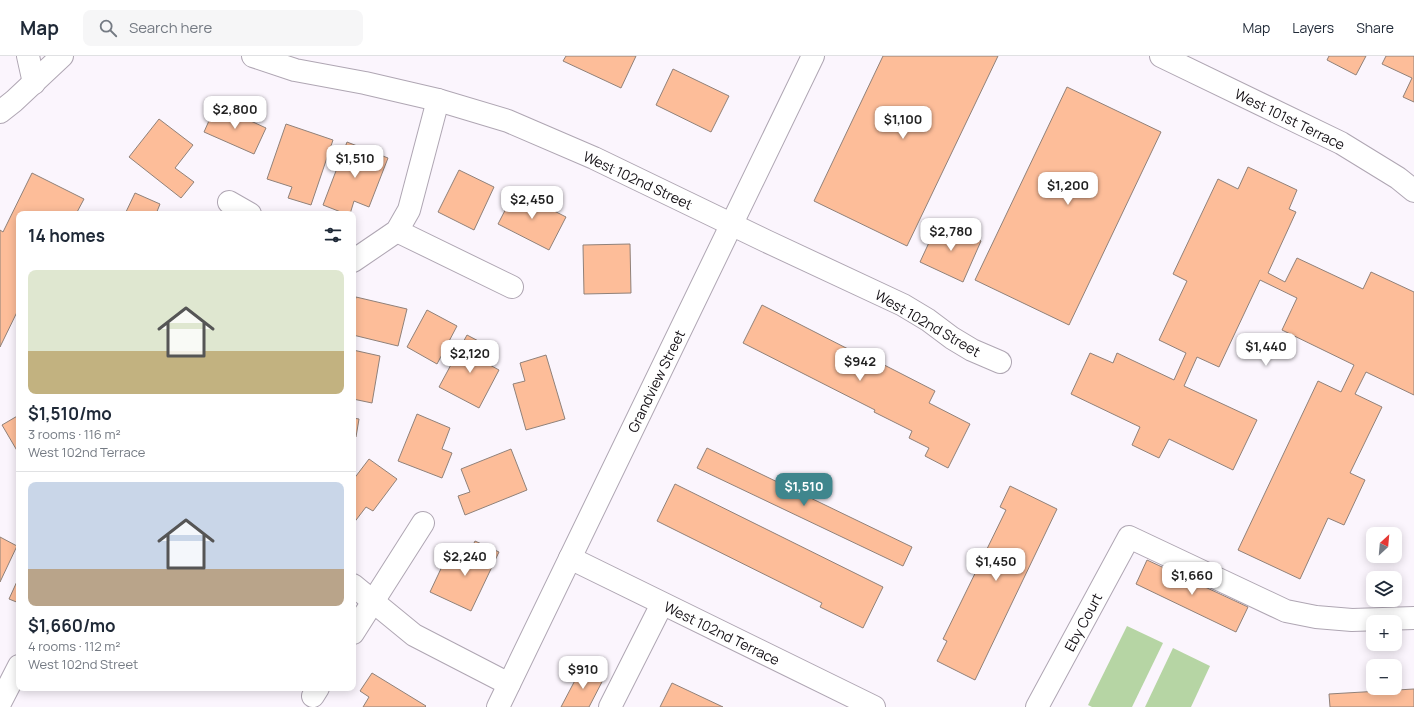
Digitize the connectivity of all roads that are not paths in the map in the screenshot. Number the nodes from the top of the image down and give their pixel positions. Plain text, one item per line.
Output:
1 (28, 56) edge
2 (62, 56) edge
3 (253, 56) edge
4 (814, 56) edge
5 (1161, 56) edge
6 (34, 83) junction
7 (438, 100) junction
8 (0, 112) edge
9 (1414, 191) edge
10 (229, 202) dead end
11 (245, 211) edge
12 (732, 224) junction
13 (397, 231) junction
14 (356, 259) edge
15 (512, 287) dead end
16 (1000, 362) dead end
17 (423, 523) dead end
18 (570, 558) junction
19 (356, 587) edge
20 (374, 601) junction
21 (662, 604) junction
22 (1414, 618) edge
23 (356, 629) edge
24 (16, 672) edge
25 (510, 684) junction
26 (0, 703) edge
27 (498, 707) edge
28 (610, 707) edge
29 (874, 707) edge
30 (1037, 707) edge

1 - 6 street
2 - 6 street
3 - 7 street, West 102nd Street
4 - 12 street, Grandview Street
5 - 9 street, West 101st Terrace
6 - 8 street
7 - 12 street, West 102nd Street
7 - 13 street
10 - 11 street
12 - 16 street, West 102nd Street
12 - 18 street, Grandview Street
13 - 14 street
13 - 15 street
17 - 20 street
18 - 21 street, West 102nd Terrace
18 - 25 street, Grandview Street
19 - 20 street
20 - 23 street
20 - 25 street
21 - 28 street
21 - 29 street, West 102nd Terrace
22 - 30 street, Eby Court
24 - 26 street
25 - 27 street, Grandview Street

